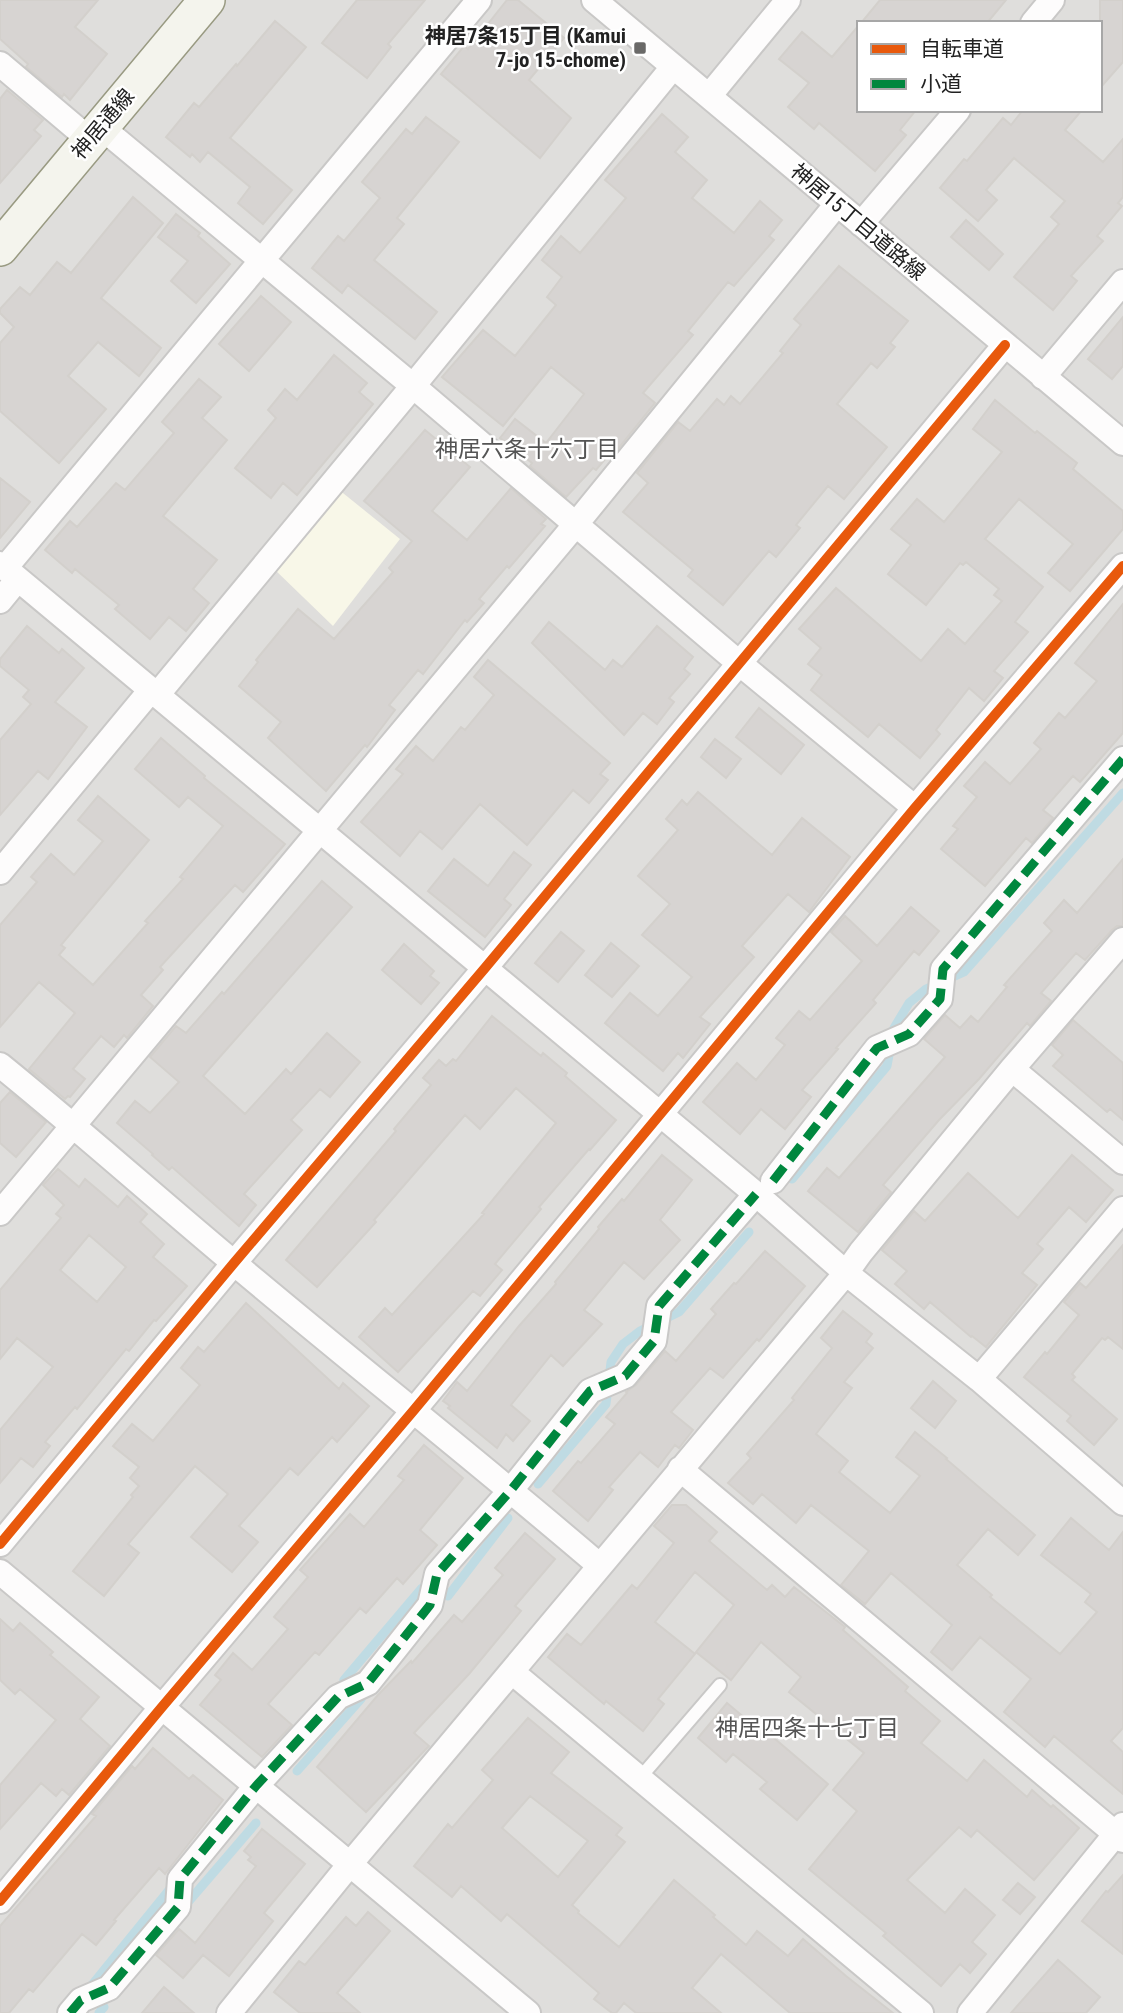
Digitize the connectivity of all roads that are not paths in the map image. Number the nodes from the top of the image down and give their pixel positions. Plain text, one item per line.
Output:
1 (207, 0) edge
2 (478, 0) edge
3 (594, 0) edge
4 (788, 0) edge
5 (1052, 0) edge
6 (1035, 21) edge
7 (0, 64) edge
8 (673, 67) junction
9 (709, 96) junction
10 (956, 112) edge
11 (96, 133) junction
12 (837, 204) junction
13 (861, 224) junction
14 (0, 248) edge
15 (262, 261) junction
16 (1123, 282) edge
17 (1005, 345) junction
18 (1043, 377) junction
19 (413, 386) junction
20 (1123, 443) edge
21 (576, 524) junction
22 (1123, 566) edge
23 (8, 571) edge
24 (0, 601) edge
25 (739, 663) junction
26 (154, 692) junction
27 (1123, 760) edge
28 (915, 808) junction
29 (320, 830) junction
30 (0, 872) edge
31 (1123, 940) edge
32 (485, 968) junction
33 (0, 1065) edge
34 (1012, 1069) junction
35 (660, 1114) junction
36 (74, 1125) junction
37 (1123, 1162) edge
38 (764, 1188) junction
39 (1123, 1209) edge
40 (0, 1213) edge
41 (234, 1264) junction
42 (846, 1273) junction
43 (979, 1379) junction
44 (414, 1410) junction
45 (680, 1469) junction
46 (511, 1490) junction
47 (1119, 1490) edge
48 (0, 1544) edge
49 (600, 1566) junction
50 (0, 1572) edge
51 (512, 1672) junction
52 (720, 1685) dead end
53 (162, 1707) junction
54 (639, 1779) junction
55 (256, 1786) junction
56 (1121, 1833) edge
57 (350, 1864) junction
58 (0, 1901) edge
59 (70, 2013) edge
60 (229, 2013) edge
61 (528, 2013) edge
62 (921, 2013) edge
63 (970, 2013) edge

1 - 11 street, 神居通線
2 - 15 street
3 - 8 street, 神居15丁目道路線
4 - 9 street
5 - 6 street
7 - 11 street
8 - 9 street, 神居15丁目道路線
8 - 19 street
9 - 12 street, 神居15丁目道路線
10 - 13 street
11 - 14 street, 神居通線
11 - 15 street
12 - 13 street, 神居15丁目道路線
12 - 21 street
13 - 17 street, 神居15丁目道路線
15 - 19 street
15 - 23 street
16 - 18 street
17 - 18 street, 神居15丁目道路線
17 - 25 street
18 - 20 street, 神居15丁目道路線
19 - 21 street
19 - 26 street
21 - 25 street
21 - 29 street
22 - 28 street
23 - 24 street
23 - 26 street
25 - 28 street
25 - 32 street
26 - 29 street
26 - 30 street
27 - 38 street
28 - 35 street
29 - 32 street
29 - 36 street
31 - 34 street
32 - 35 street
32 - 41 street
33 - 36 street
34 - 37 street
34 - 42 street
35 - 38 street
35 - 44 street
36 - 40 street
36 - 41 street
38 - 42 street
38 - 46 street
39 - 43 street
41 - 44 street
41 - 48 street
42 - 43 street
42 - 45 street
43 - 47 street
44 - 46 street
44 - 53 street
45 - 49 street
45 - 56 street
46 - 49 street
46 - 55 street
49 - 51 street
50 - 53 street
51 - 54 street
51 - 57 street
52 - 54 lane
53 - 55 street
53 - 58 street
54 - 62 street
55 - 57 street
55 - 59 street
56 - 63 street
57 - 60 street
57 - 61 street

